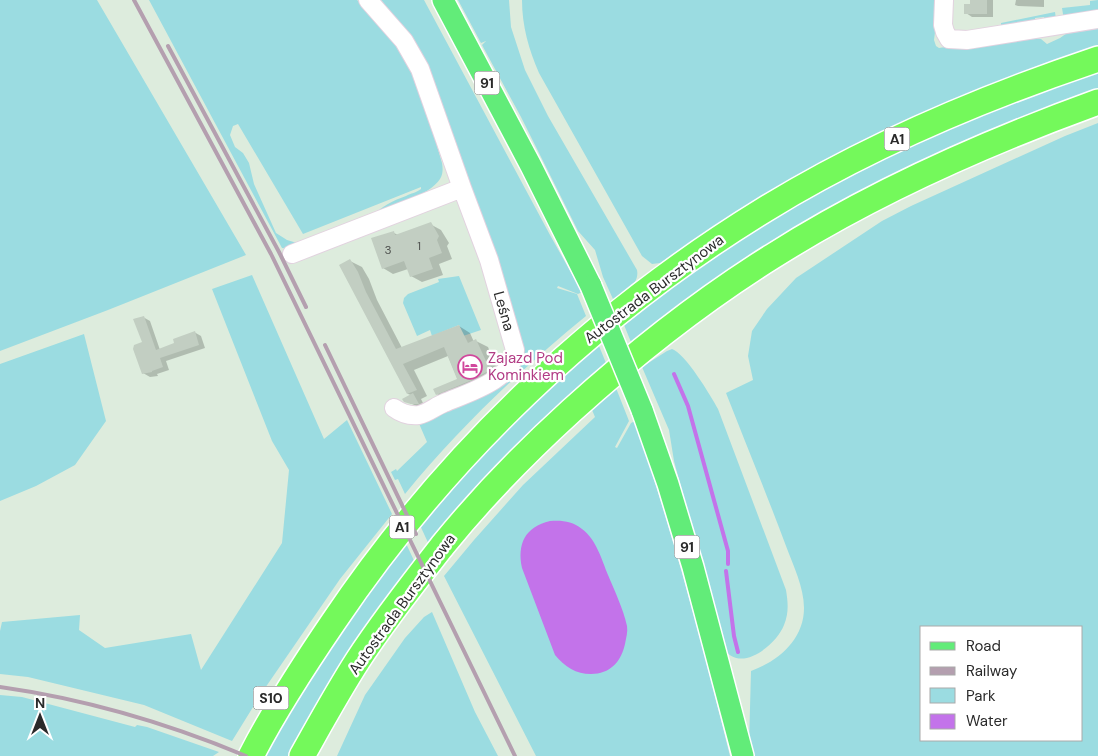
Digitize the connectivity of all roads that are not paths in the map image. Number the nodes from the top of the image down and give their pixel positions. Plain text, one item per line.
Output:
1 (368, 0) edge
2 (443, 0) edge
3 (944, 0) edge
4 (1098, 19) edge
5 (1098, 59) edge
6 (1098, 102) edge
7 (462, 188) junction
8 (292, 254) dead end
9 (394, 408) dead end
10 (316, 647) junction
11 (234, 756) edge
12 (251, 756) edge
13 (302, 756) edge
14 (743, 756) edge

1 - 7 street, Leśna
2 - 14 main road, 91, bridge
3 - 4 street
5 - 10 highway, Autostrada Bursztynowa / A1
6 - 13 highway, Autostrada Bursztynowa
7 - 8 street
7 - 9 street, Leśna
10 - 11 highway, S10
10 - 12 highway, Autostrada Bursztynowa / A1

